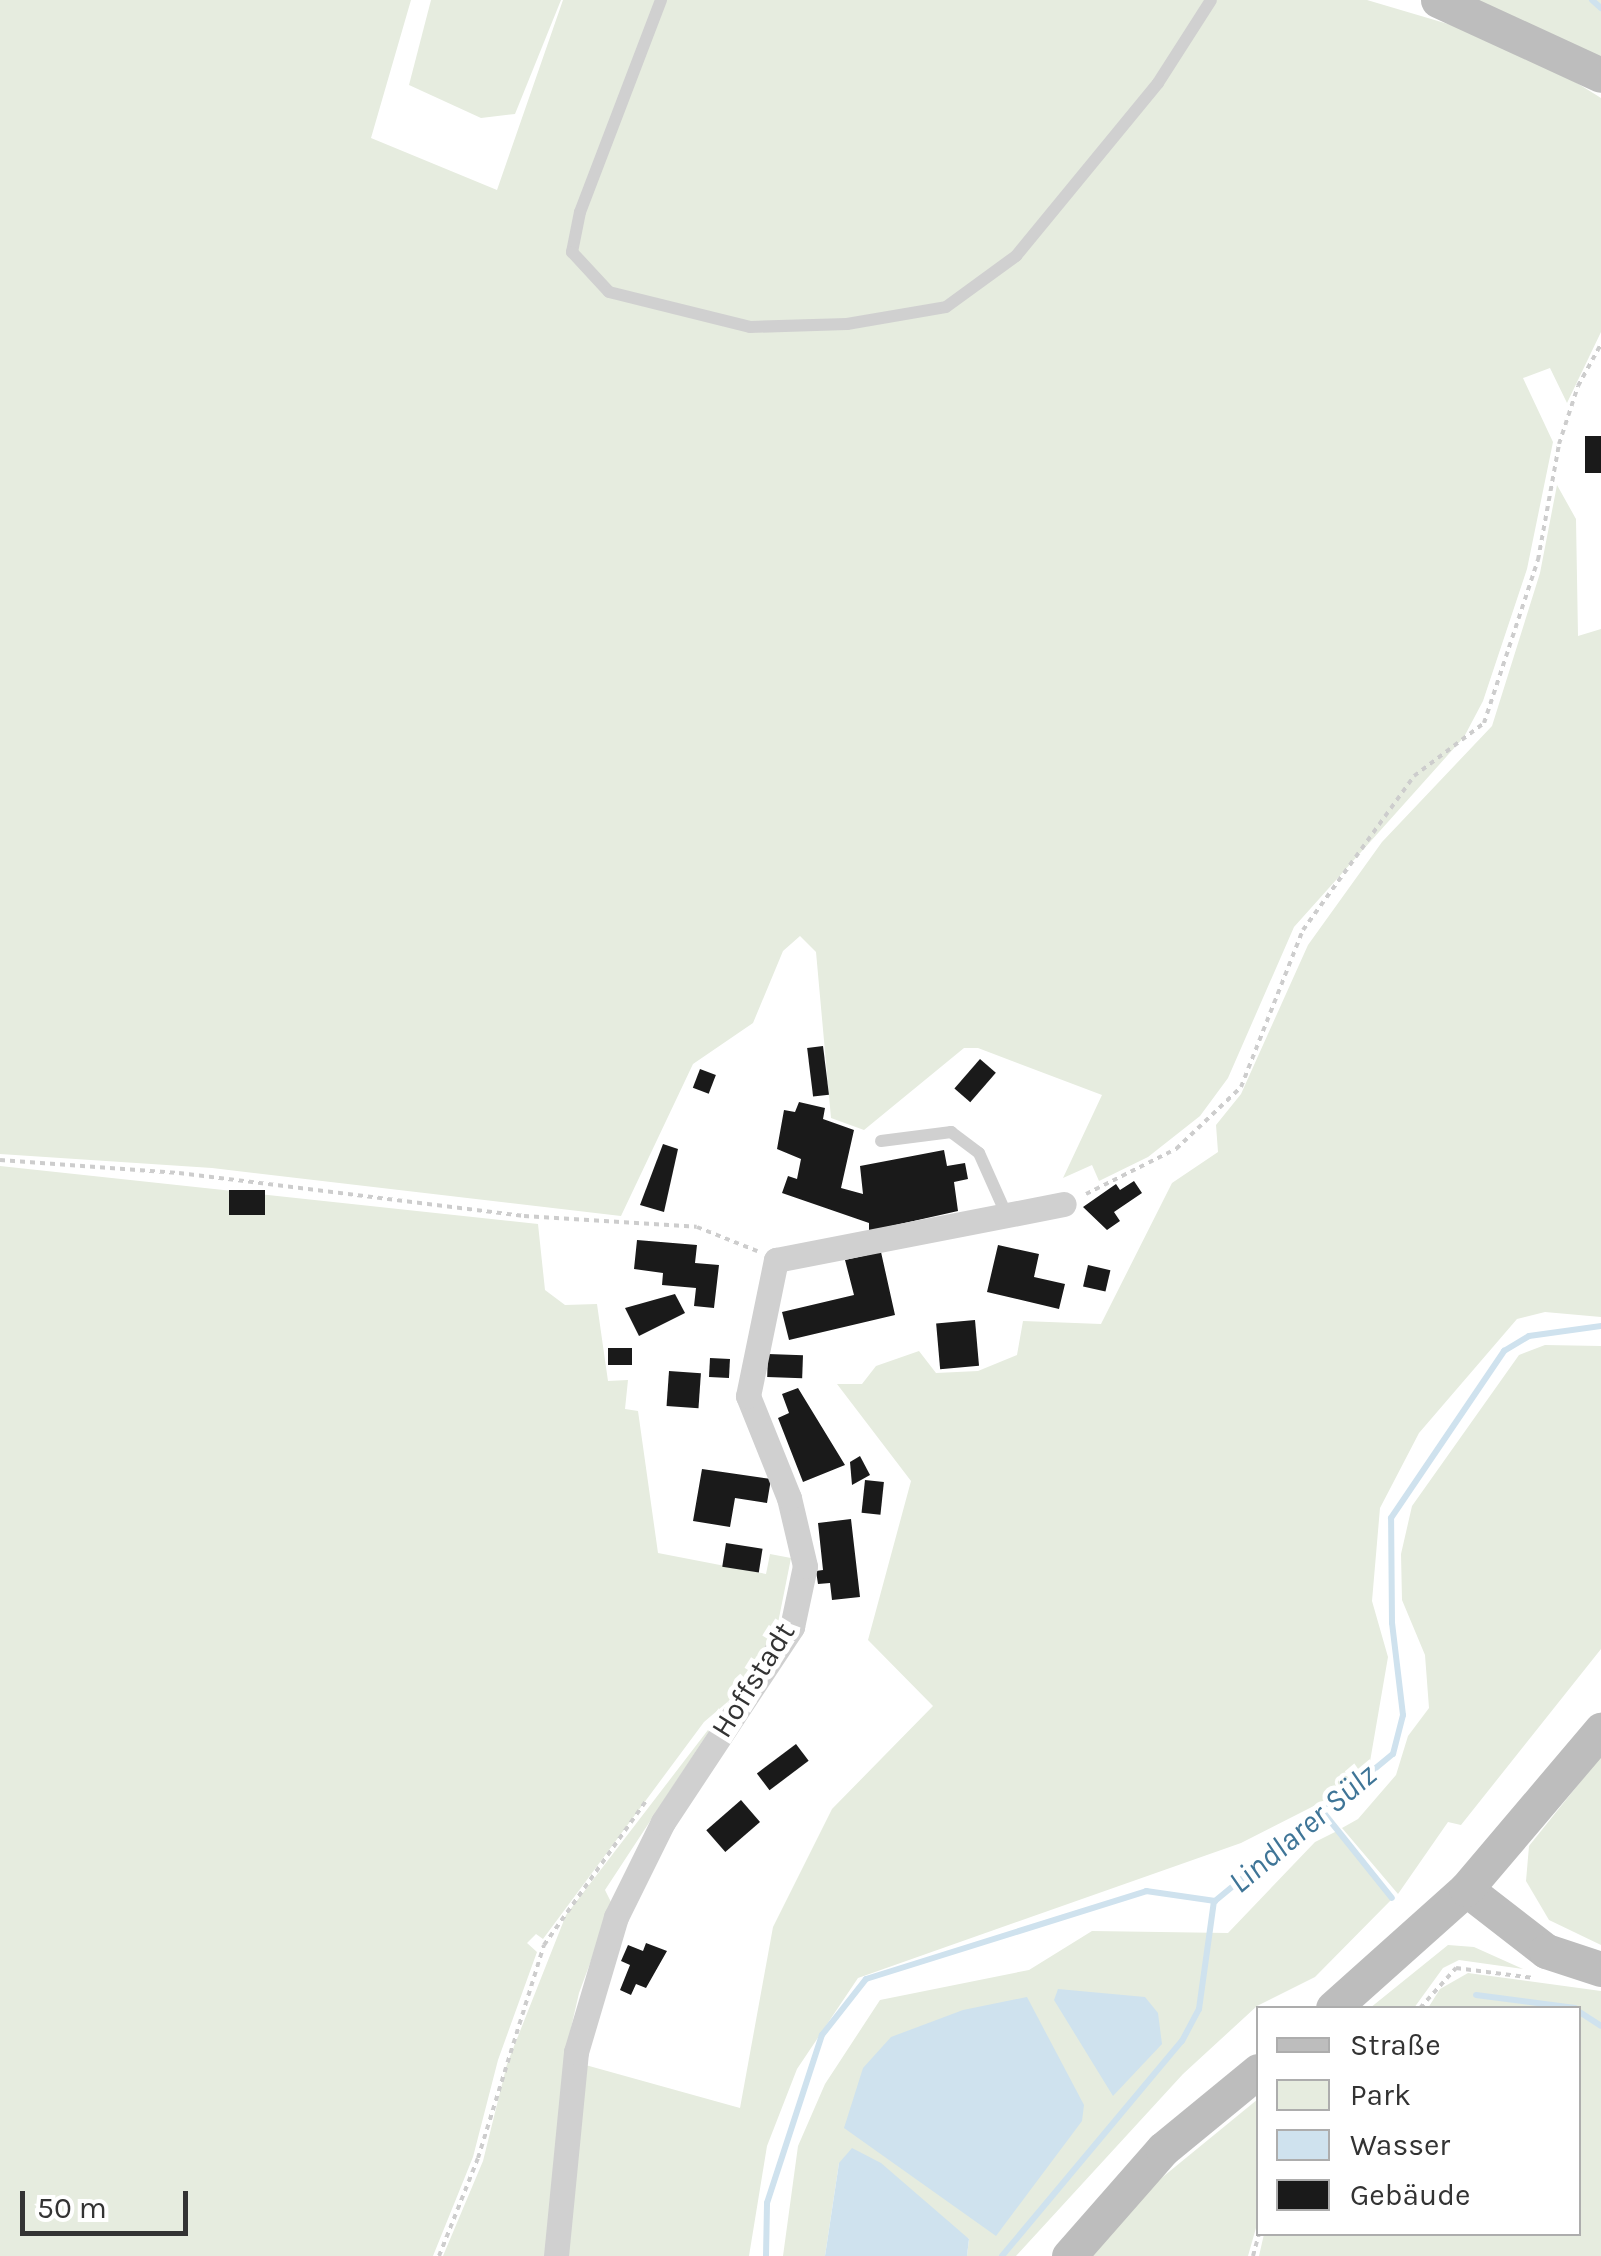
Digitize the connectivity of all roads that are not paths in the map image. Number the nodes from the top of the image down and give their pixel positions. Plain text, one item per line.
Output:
1 (661, 0) edge
2 (1211, 0) edge
3 (1438, 0) edge
4 (1601, 75) edge
5 (880, 1141) dead end
6 (1064, 1204) road end
7 (1007, 1216) junction
8 (1601, 1730) edge
9 (1466, 1889) junction
10 (1588, 1966) edge
11 (1335, 2006) edge
12 (1256, 2073) edge
13 (556, 2256) edge
14 (1069, 2256) edge

1 - 2 lane
3 - 4 main road
5 - 7 lane
6 - 7 street
7 - 13 street, Hoffstadt
8 - 9 main road
9 - 10 main road
9 - 11 main road
12 - 14 main road

